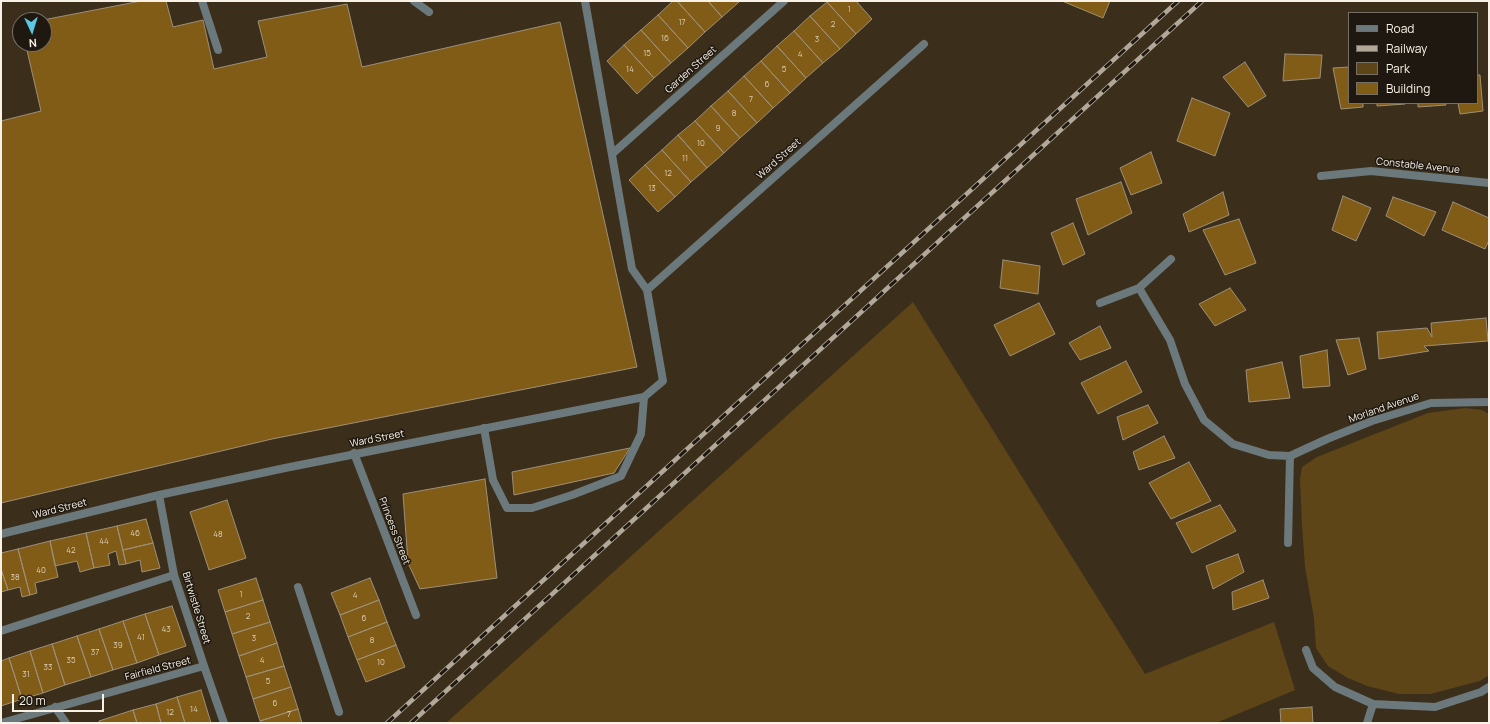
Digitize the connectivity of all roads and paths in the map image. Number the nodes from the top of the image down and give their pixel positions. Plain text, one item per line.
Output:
1 (202, 1) edge
2 (414, 1) edge
3 (585, 1) edge
4 (784, 1) edge
5 (429, 12) dead end
6 (924, 44) dead end
7 (218, 50) dead end
8 (612, 154) junction
9 (1321, 176) dead end
10 (1489, 183) edge
11 (1171, 259) dead end
12 (1139, 288) junction
13 (647, 290) junction
14 (1100, 303) dead end
15 (644, 397) junction
16 (1489, 402) edge
17 (484, 428) junction
18 (354, 453) junction
19 (1290, 456) junction
20 (159, 495) junction
21 (1, 534) edge
22 (1288, 543) dead end
23 (174, 575) junction
24 (298, 587) dead end
25 (416, 615) dead end
26 (1, 631) edge
27 (1306, 650) dead end
28 (204, 666) junction
29 (1489, 688) edge
30 (1373, 704) junction
31 (55, 707) junction
32 (339, 712) dead end
33 (1, 723) edge
34 (66, 723) edge
35 (224, 723) edge
36 (1368, 723) edge

1 - 7 street
2 - 5 street
3 - 8 street, Ward Street
4 - 8 street, Garden Street
6 - 13 street, Ward Street
8 - 13 street, Ward Street
9 - 10 street, Constable Avenue
11 - 12 street
12 - 14 street
12 - 19 street, Morland Avenue
13 - 15 street, Ward Street
15 - 17 street, Ward Street
15 - 17 street
16 - 19 street, Morland Avenue
17 - 18 street, Ward Street
18 - 20 street, Ward Street
18 - 25 street, Princess Street
19 - 22 street
20 - 21 street, Ward Street
20 - 23 street, Birtwistle Street
23 - 26 street
23 - 28 street, Birtwistle Street
24 - 32 street
27 - 30 street
28 - 31 street, Fairfield Street
28 - 35 street, Birtwistle Street
29 - 30 street
30 - 36 street
31 - 33 street, Fairfield Street
31 - 34 street

